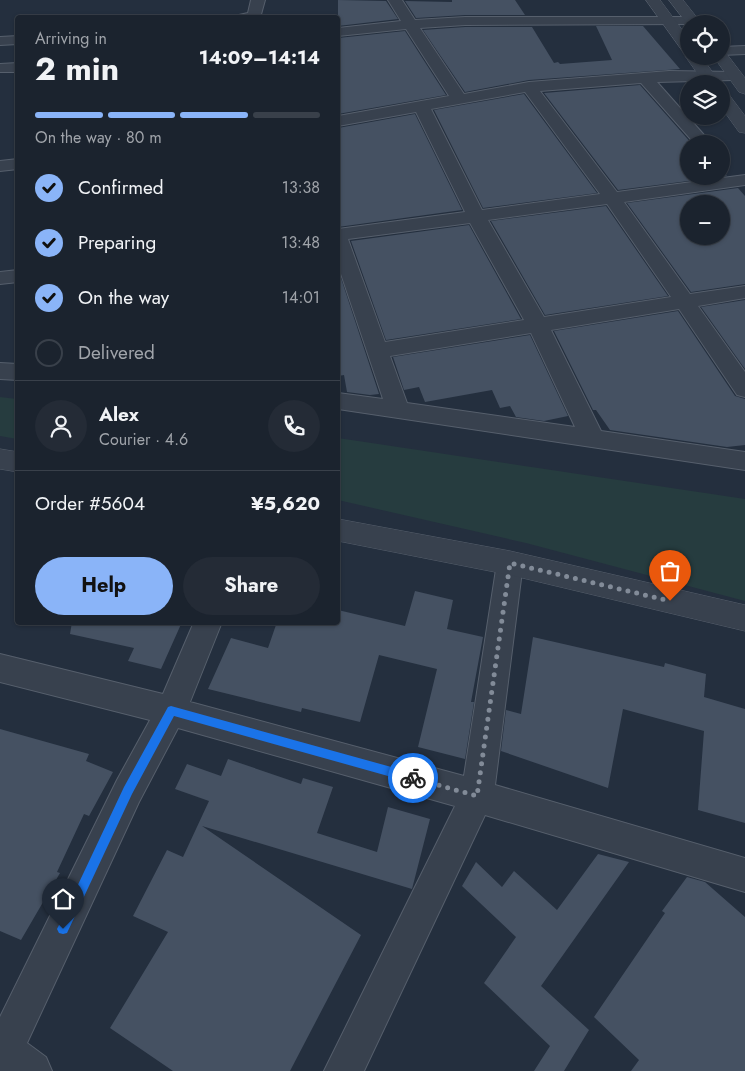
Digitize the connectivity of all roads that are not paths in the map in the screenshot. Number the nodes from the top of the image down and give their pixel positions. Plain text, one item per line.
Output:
1 (258, 0) edge
2 (395, 0) edge
3 (653, 0) edge
4 (676, 0) edge
5 (254, 15) edge
6 (688, 15) edge
7 (668, 20) junction
8 (680, 21) edge
9 (410, 24) junction
10 (340, 32) edge
11 (680, 37) edge
12 (15, 40) edge
13 (0, 41) edge
14 (745, 50) edge
15 (730, 51) edge
16 (727, 65) edge
17 (15, 67) edge
18 (0, 68) edge
19 (733, 75) junction
20 (730, 76) edge
21 (645, 78) junction
22 (680, 79) edge
23 (529, 88) junction
24 (745, 89) edge
25 (459, 99) junction
26 (421, 105) junction
27 (730, 107) edge
28 (340, 121) edge
29 (745, 128) edge
30 (696, 135) edge
31 (15, 164) edge
32 (0, 166) edge
33 (738, 180) edge
34 (612, 198) junction
35 (476, 216) junction
36 (340, 236) edge
37 (340, 242) edge
38 (15, 276) edge
39 (0, 278) edge
40 (745, 292) edge
41 (685, 302) junction
42 (537, 324) junction
43 (378, 351) junction
44 (0, 371) edge
45 (15, 372) edge
46 (745, 389) edge
47 (340, 401) edge
48 (398, 410) junction
49 (593, 439) junction
50 (0, 459) edge
51 (745, 461) edge
52 (15, 462) edge
53 (340, 530) edge
54 (510, 563) junction
55 (745, 618) edge
56 (207, 625) edge
57 (0, 668) edge
58 (171, 711) junction
59 (477, 796) junction
60 (745, 875) edge
61 (9, 1057) edge
62 (344, 1071) edge

1 - 5 street
2 - 9 street
3 - 7 street
4 - 6 street
7 - 8 street
7 - 9 street
7 - 11 street
9 - 10 street
9 - 25 street
12 - 13 street
14 - 15 street
16 - 19 street
17 - 18 street
19 - 20 street
19 - 24 street
21 - 22 street
21 - 23 street
21 - 30 street
23 - 25 street
23 - 34 street
25 - 26 street
26 - 28 street
26 - 35 street
27 - 29 street
31 - 32 street
33 - 34 street
34 - 35 street
34 - 41 street
35 - 36 street
35 - 42 street
37 - 43 street
38 - 39 street
40 - 41 street
41 - 42 street
41 - 46 street
42 - 43 street
42 - 49 street
43 - 48 street
44 - 45 street
47 - 48 street
48 - 49 street
49 - 51 street
50 - 52 street
53 - 54 street
54 - 55 street
54 - 59 street
56 - 58 street
57 - 58 street
58 - 59 street
58 - 61 street
59 - 60 street
59 - 62 street

